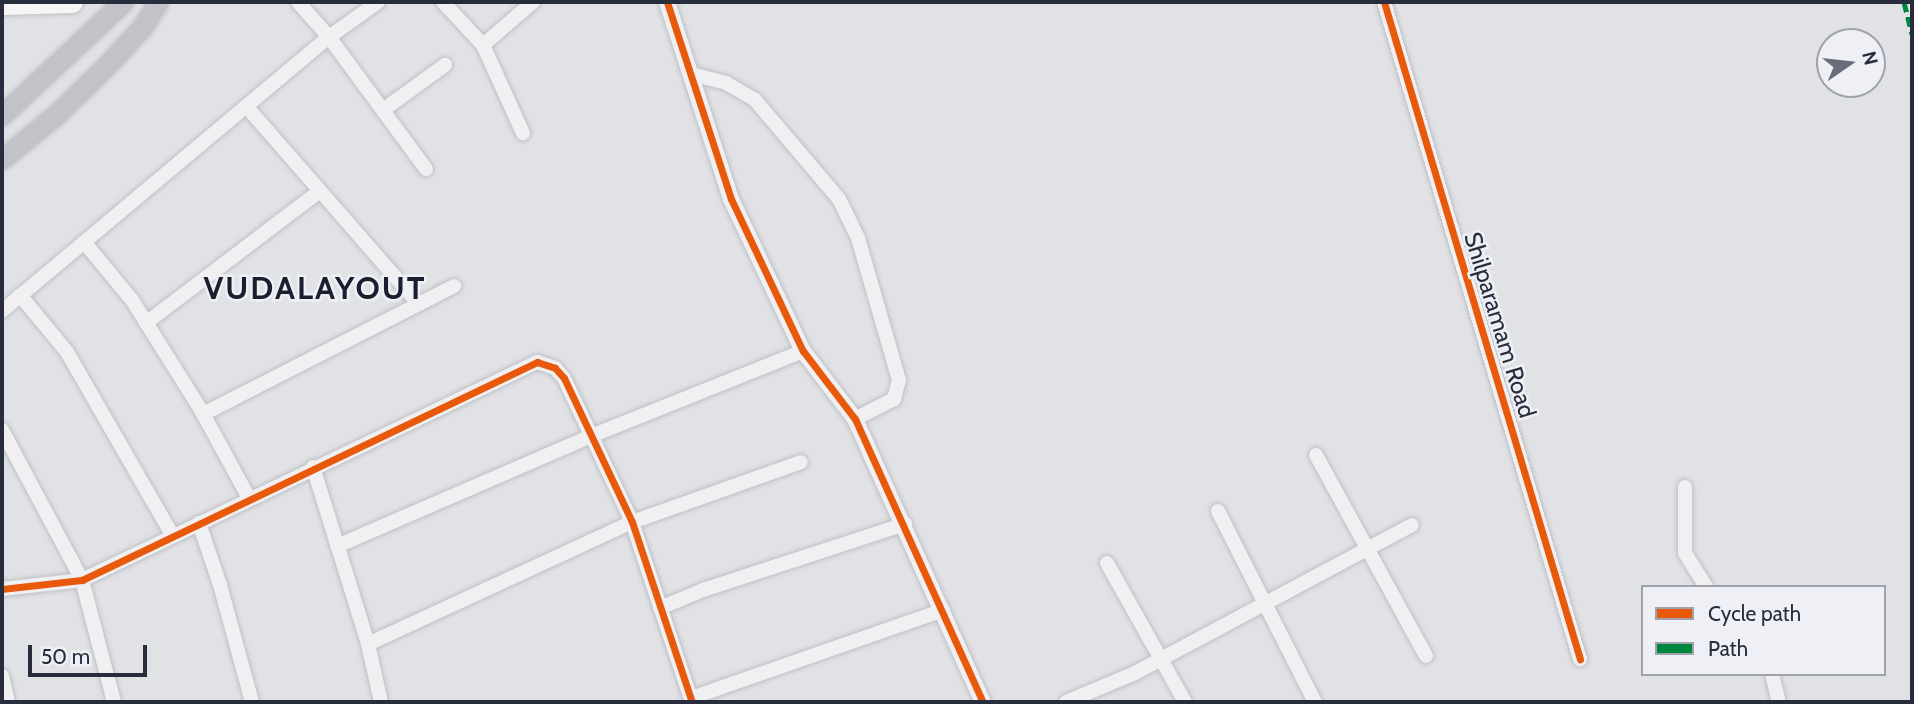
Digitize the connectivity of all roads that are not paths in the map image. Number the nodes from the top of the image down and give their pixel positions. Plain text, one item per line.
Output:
1 (72, 2) edge
2 (123, 2) edge
3 (158, 2) edge
4 (298, 2) edge
5 (377, 2) edge
6 (443, 2) edge
7 (533, 2) edge
8 (667, 2) edge
9 (1384, 2) edge
10 (2, 4) edge
11 (329, 37) junction
12 (484, 45) junction
13 (444, 65) dead end
14 (691, 74) junction
15 (246, 106) junction
16 (383, 110) junction
17 (2, 115) edge
18 (523, 133) dead end
19 (2, 159) edge
20 (426, 169) dead end
21 (320, 191) junction
22 (83, 242) junction
23 (454, 286) dead end
24 (20, 295) junction
25 (419, 304) junction
26 (2, 311) edge
27 (146, 323) junction
28 (803, 351) junction
29 (203, 414) junction
30 (855, 419) junction
31 (2, 430) edge
32 (591, 436) junction
33 (1316, 455) dead end
34 (801, 463) dead end
35 (313, 467) junction
36 (1685, 487) dead end
37 (249, 498) junction
38 (1218, 511) dead end
39 (632, 522) junction
40 (199, 523) junction
41 (905, 524) junction
42 (1412, 525) dead end
43 (173, 536) junction
44 (337, 546) junction
45 (1367, 550) junction
46 (1107, 563) dead end
47 (82, 580) junction
48 (1705, 585) edge
49 (2, 589) edge
50 (1263, 606) junction
51 (660, 608) junction
52 (943, 610) junction
53 (368, 644) junction
54 (1426, 656) dead end
55 (1580, 659) dead end
56 (1160, 660) junction
57 (1772, 676) edge
58 (692, 700) edge
59 (114, 702) edge
60 (252, 702) edge
61 (381, 702) edge
62 (983, 702) edge
63 (1066, 702) edge
64 (1185, 702) edge
65 (1315, 702) edge
66 (1779, 702) edge

1 - 10 main road
2 - 17 main road
3 - 19 main road
4 - 11 street
5 - 11 street
6 - 12 street
7 - 12 street
8 - 14 street
9 - 55 street, Shilparamam Road
11 - 15 street
11 - 16 street
12 - 18 street
13 - 16 street
14 - 28 street
14 - 30 street
15 - 21 street
15 - 22 street
16 - 20 street
21 - 25 street
21 - 27 street
22 - 24 street
22 - 27 street
23 - 25 street
24 - 26 street
24 - 43 street
25 - 29 street
27 - 29 street
28 - 30 street
28 - 32 street
29 - 37 street
30 - 41 street
31 - 47 street
32 - 35 street
32 - 39 street
32 - 44 street
33 - 45 street
34 - 39 street
35 - 37 street
35 - 44 street
36 - 48 street
37 - 40 street
38 - 50 street
39 - 51 street
39 - 53 street
40 - 43 street
40 - 60 street
41 - 51 street
41 - 52 street
42 - 45 street
43 - 47 street
44 - 53 street
45 - 50 street
45 - 54 street
46 - 56 street
47 - 49 street
47 - 59 street
50 - 56 street
50 - 65 street
51 - 58 street
52 - 58 street
52 - 62 street
53 - 61 street
56 - 63 street
56 - 64 street
57 - 66 street

